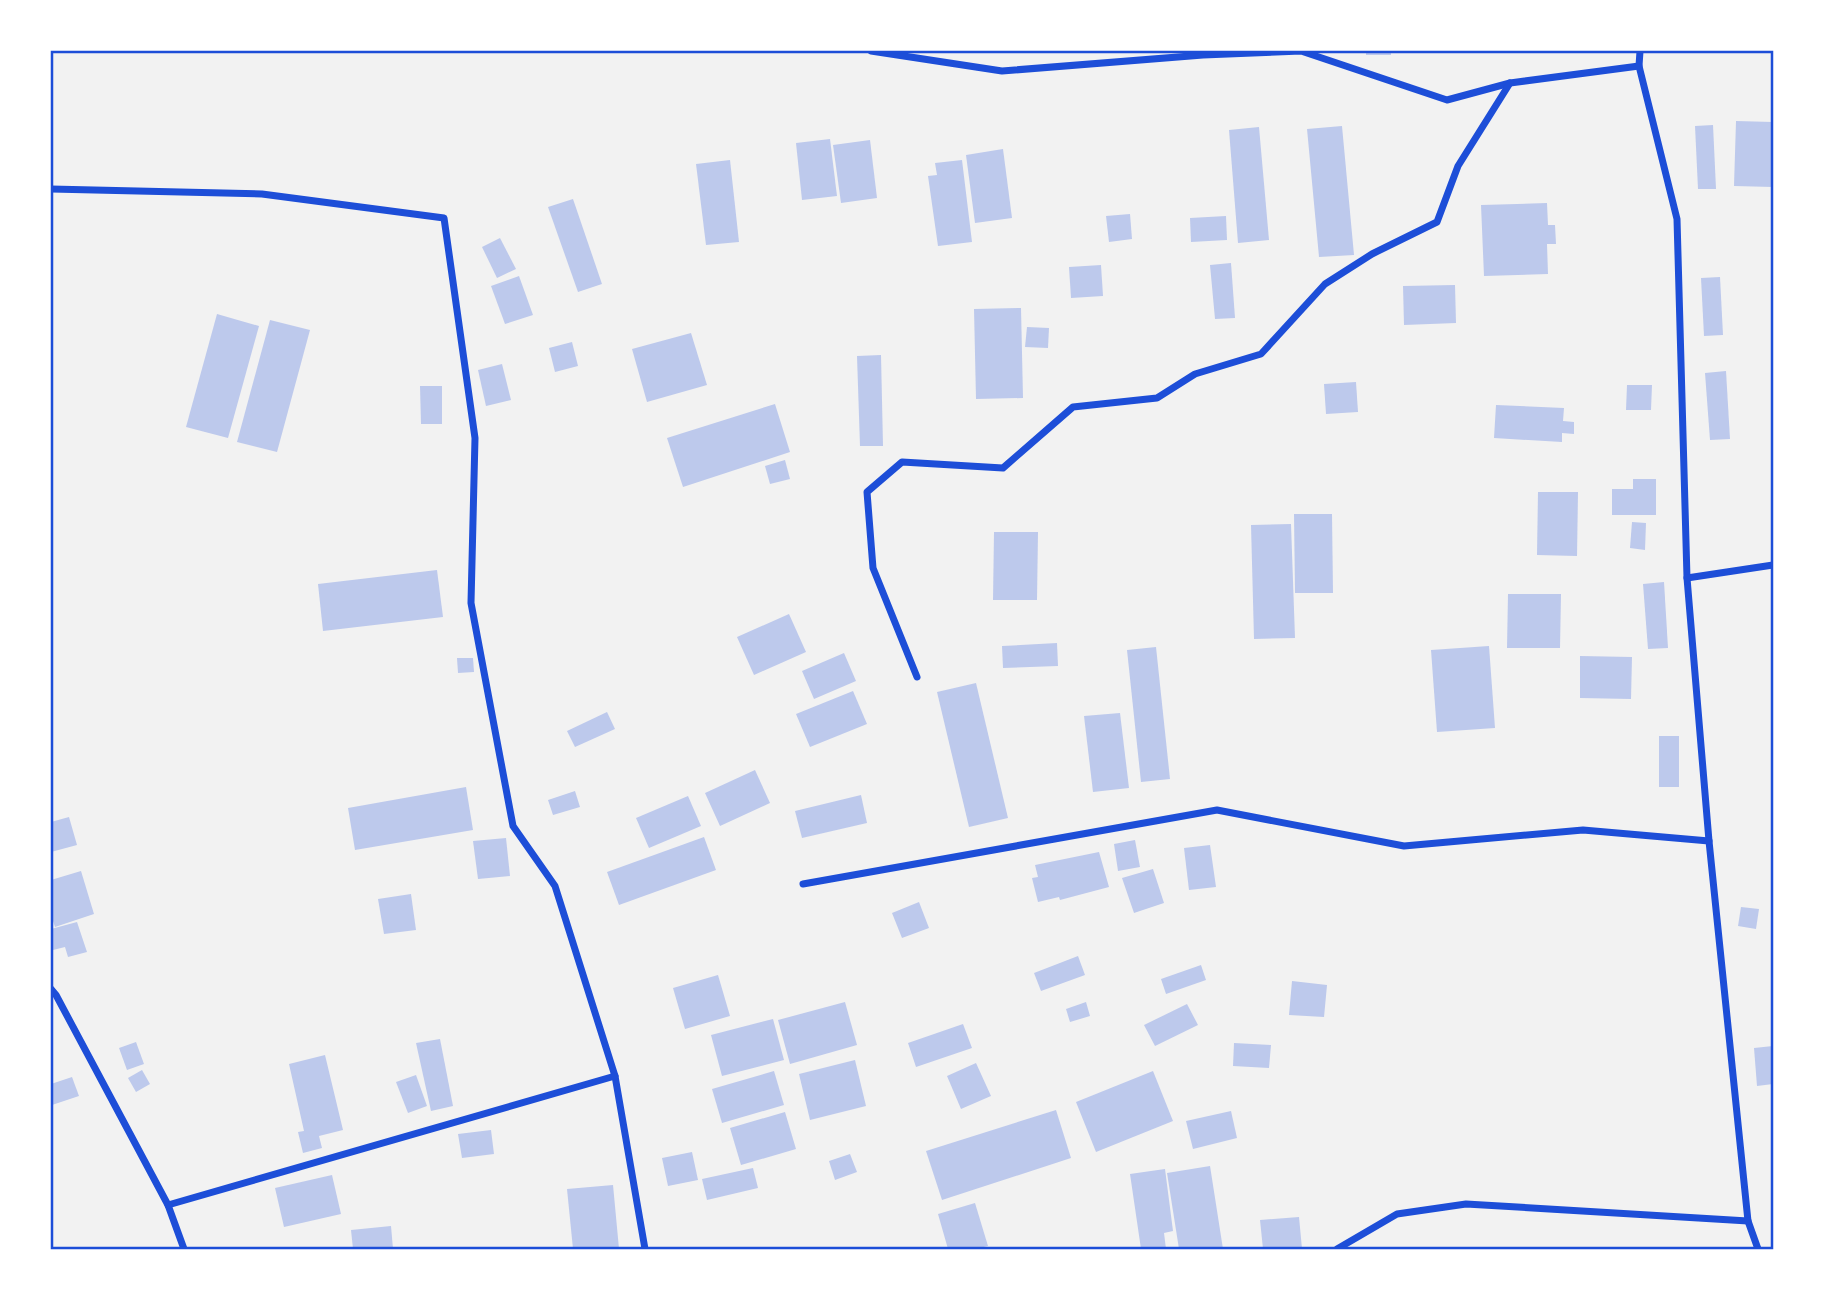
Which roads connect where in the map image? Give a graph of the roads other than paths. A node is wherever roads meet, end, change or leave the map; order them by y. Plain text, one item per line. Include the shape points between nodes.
1 (871, 51) edge
2 (1640, 51) edge
3 (1639, 66) junction
4 (1510, 83) junction
5 (51, 189) edge
6 (1773, 565) edge
7 (1687, 578) junction
8 (917, 677) dead end
9 (1709, 841) junction
10 (803, 884) dead end
11 (51, 989) edge
12 (615, 1076) junction
13 (168, 1205) junction
14 (1748, 1221) junction
15 (184, 1249) edge
16 (645, 1249) edge
17 (1338, 1249) edge
18 (1758, 1249) edge

1 - 4 street via 1002,71 1301,51 1447,100
2 - 3 street
3 - 4 street
3 - 7 street via 1677,219
4 - 8 street via 1458,166 1437,222 1325,284 1261,354 1195,374 1157,398 1073,407 1003,468 902,463 867,492 873,568
5 - 12 street via 262,194 444,218 475,438 471,603 513,826 555,886
6 - 7 street
7 - 9 street
9 - 10 street via 1583,830 1404,846 1217,810
9 - 14 street
11 - 13 street
12 - 13 street
12 - 16 street
13 - 15 street
14 - 17 street via 1466,1204 1397,1214
14 - 18 street

